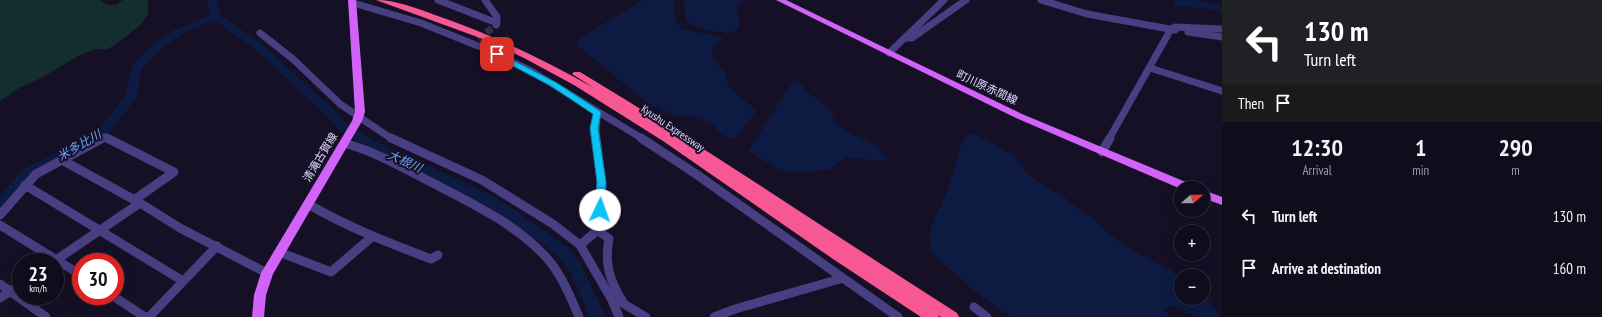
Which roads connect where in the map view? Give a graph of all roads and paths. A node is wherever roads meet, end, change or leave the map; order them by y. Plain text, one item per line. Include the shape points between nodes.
1 (380, 0) edge
2 (400, 0) edge
3 (438, 0) edge
4 (485, 0) edge
5 (780, 0) edge
6 (933, 0) edge
7 (966, 0) edge
8 (1041, 0) edge
9 (353, 2) edge
10 (942, 2) edge
11 (1171, 29) junction
12 (1222, 29) edge
13 (260, 33) dead end
14 (1222, 37) edge
15 (905, 38) junction
16 (889, 53) junction
17 (1150, 68) junction
18 (1222, 91) edge
19 (597, 113) junction
20 (358, 119) junction
21 (344, 143) junction
22 (1102, 152) junction
23 (62, 160) junction
24 (1174, 182) edge
25 (25, 185) junction
26 (1210, 197) edge
27 (1222, 201) edge
28 (137, 202) junction
29 (308, 204) junction
30 (0, 215) edge
31 (0, 225) edge
32 (100, 230) junction
33 (598, 230) junction
34 (373, 236) junction
35 (580, 245) junction
36 (217, 246) junction
37 (279, 252) junction
38 (43, 253) edge
39 (438, 254) dead end
40 (64, 255) edge
41 (267, 273) junction
42 (840, 279) junction
43 (183, 281) junction
44 (0, 284) edge
45 (11, 291) junction
46 (0, 298) edge
47 (612, 300) junction
48 (623, 302) junction
49 (124, 303) edge
50 (974, 307) dead end
51 (46, 317) edge
52 (145, 317) edge
53 (149, 317) edge
54 (258, 317) edge
55 (579, 317) edge
56 (619, 317) edge
57 (646, 317) edge
58 (714, 317) edge
59 (898, 317) edge
60 (932, 317) edge
61 (952, 317) edge
62 (987, 317) edge

1 - 60 highway, Kyushu Expressway via 470,31 547,66 584,87 656,132
2 - 61 highway, Kyushu Expressway via 450,16 499,36 551,60 590,82 665,128
3 - 4 street via 496,24 495,13
5 - 16 main road, 町川原赤間線
6 - 10 street
7 - 15 street via 912,38
8 - 11 street via 1087,14
9 - 19 street via 475,41 530,71
9 - 20 main road, 清滝古賀線 via 361,106
10 - 15 street
11 - 12 street
11 - 14 street
11 - 17 street
13 - 20 street via 293,59
15 - 16 street
16 - 22 main road, 町川原赤間線 via 970,93
17 - 18 street
17 - 22 street
19 - 33 street via 594,128 602,182
19 - 42 street via 666,153
20 - 21 main road, 清滝古賀線
20 - 35 street via 396,141 482,180 554,224
21 - 29 main road, 清滝古賀線
21 - 55 street via 364,147 473,204 513,229 545,256 565,283
22 - 24 main road, 町川原赤間線
23 - 25 street via 36,174
23 - 28 street
23 - 28 street via 105,137 174,172
25 - 30 street
25 - 32 street
26 - 27 main road
28 - 32 street
28 - 36 street via 180,228
29 - 34 street
29 - 37 main road, 清滝古賀線
31 - 38 street
32 - 40 street
32 - 43 street
33 - 35 street
33 - 48 street via 609,239 606,250 608,272
34 - 37 street via 330,272
34 - 39 street via 431,258
35 - 47 street
36 - 41 street
36 - 43 street
37 - 41 main road, 清滝古賀線
41 - 54 main road, 清滝古賀線 via 260,295
42 - 58 street
42 - 59 street
43 - 53 street
44 - 45 street
45 - 46 street
45 - 51 street
47 - 48 street
47 - 56 street
48 - 57 street
49 - 52 street
50 - 62 street

